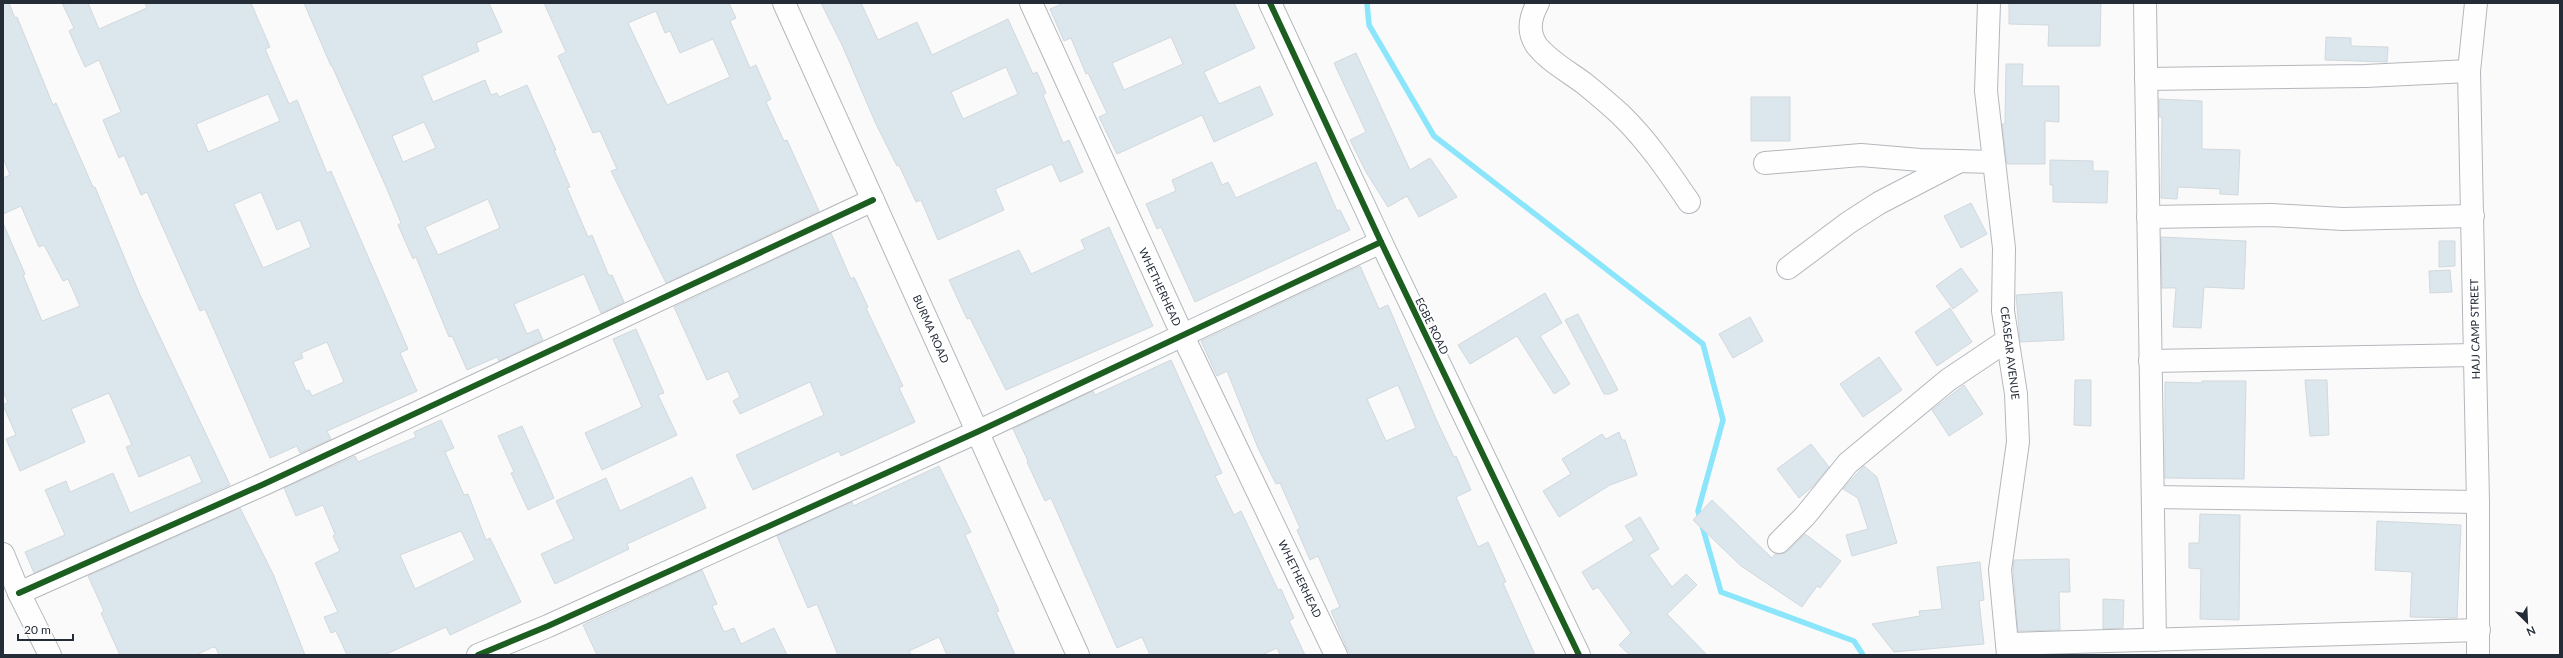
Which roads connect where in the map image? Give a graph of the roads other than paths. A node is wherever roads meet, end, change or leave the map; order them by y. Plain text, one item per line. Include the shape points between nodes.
1 (784, 3) edge
2 (1031, 3) edge
3 (1270, 3) edge
4 (1538, 3) edge
5 (1989, 3) edge
6 (2145, 3) edge
7 (2476, 3) edge
8 (2469, 71) junction
9 (2146, 79) junction
10 (1960, 160) junction
11 (1993, 162) junction
12 (1765, 163) dead end
13 (873, 200) junction
14 (1689, 202) dead end
15 (2473, 216) junction
16 (2148, 218) junction
17 (1380, 242) junction
18 (1788, 268) dead end
19 (1182, 334) junction
20 (2006, 341) junction
21 (2475, 355) junction
22 (2150, 361) junction
23 (977, 432) junction
24 (2153, 497) junction
25 (2478, 502) junction
26 (1779, 542) dead end
27 (3, 554) edge
28 (19, 593) junction
29 (2479, 630) junction
30 (2155, 640) junction
31 (2321, 646) edge
32 (2008, 650) edge
33 (50, 655) edge
34 (478, 655) edge
35 (1078, 655) edge
36 (1336, 655) edge
37 (1580, 655) edge
38 (2478, 655) edge

1 - 13 street, BURMA ROAD
2 - 19 street, WHETHERHEAD
3 - 17 street, EGBE ROAD
4 - 14 street via 1532,13 1530,24 1537,45 1555,64 1585,84 1620,114 1656,153
5 - 11 street, CEASEAR AVENUE via 1986,91
6 - 9 street
7 - 8 street, HAJJ CAMP STREET
8 - 9 street via 2365,76
8 - 15 street, HAJJ CAMP STREET
9 - 16 street
10 - 11 street
10 - 12 street via 1920,160 1861,155
10 - 18 street via 1879,203
11 - 20 street, CEASEAR AVENUE via 2004,248 2003,312
13 - 23 street, BURMA ROAD
13 - 28 street via 264,484
15 - 16 street via 2343,219 2272,215
15 - 21 street, HAJJ CAMP STREET
16 - 22 street
17 - 19 street
17 - 37 street, EGBE ROAD
19 - 23 street
19 - 36 street, WHETHERHEAD
20 - 26 street via 1948,380 1848,463 1805,516
20 - 32 street, CEASEAR AVENUE via 2016,394 2018,442 2000,570
21 - 22 street
21 - 25 street, HAJJ CAMP STREET
22 - 24 street
23 - 34 street via 548,626
23 - 35 street, BURMA ROAD
24 - 25 street
24 - 30 street
25 - 29 street, HAJJ CAMP STREET
27 - 28 street
28 - 33 street
29 - 31 street
29 - 38 street, HAJJ CAMP STREET
30 - 31 street
30 - 32 street

